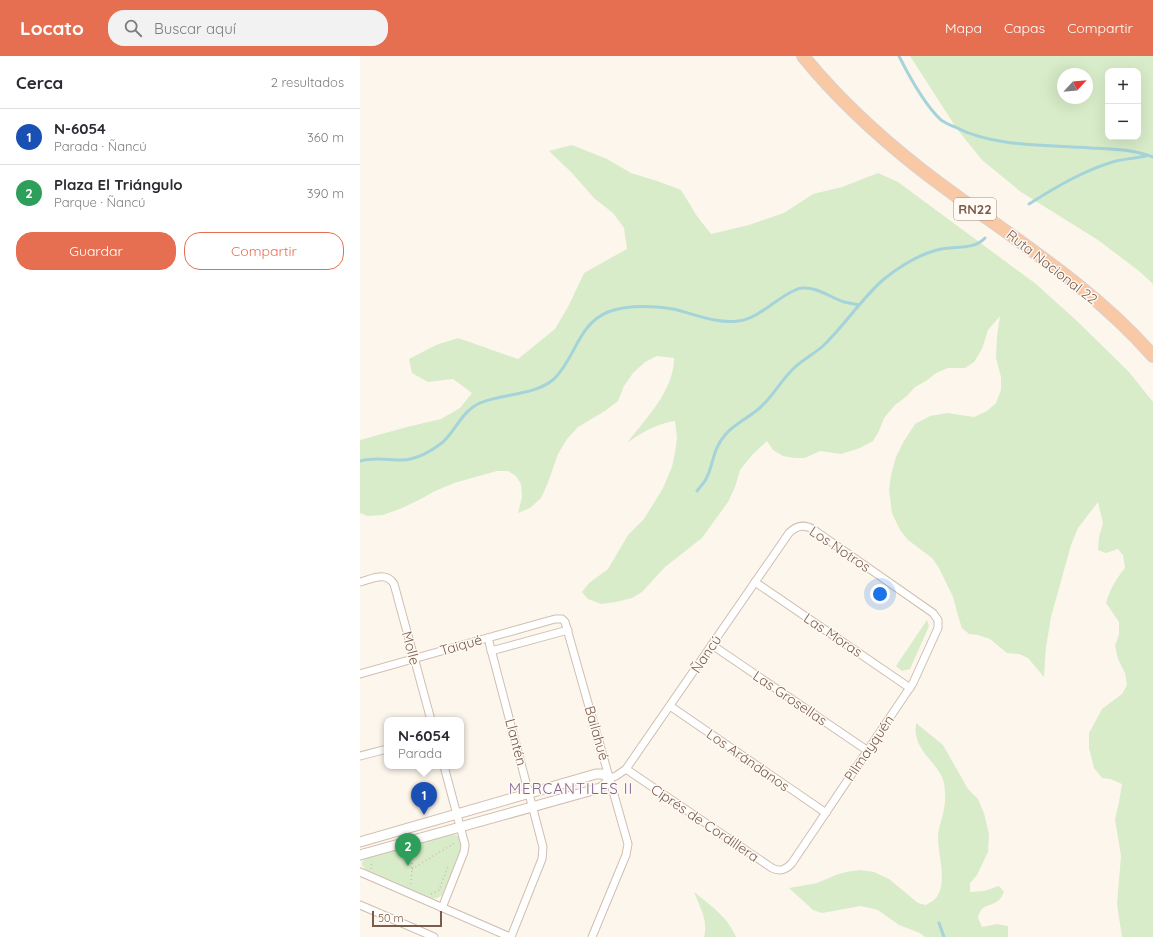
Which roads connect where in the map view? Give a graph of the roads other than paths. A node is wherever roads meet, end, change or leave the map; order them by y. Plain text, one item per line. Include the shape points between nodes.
1 (803, 56) edge
2 (1153, 356) edge
3 (799, 526) joint
4 (360, 582) edge
5 (755, 582) junction
6 (562, 619) joint
7 (938, 620) joint
8 (568, 630) junction
9 (488, 638) junction
10 (712, 645) junction
11 (491, 651) junction
12 (414, 658) junction
13 (360, 674) edge
14 (910, 688) junction
15 (670, 706) junction
16 (430, 717) edge
17 (384, 750) edge
18 (868, 750) junction
19 (360, 756) edge
20 (445, 769) edge
21 (626, 770) junction
22 (610, 778) junction
23 (530, 794) junction
24 (533, 806) junction
25 (826, 813) junction
26 (457, 814) junction
27 (461, 827) junction
28 (360, 842) edge
29 (360, 855) edge
30 (786, 869) joint
31 (360, 872) edge
32 (360, 905) edge
33 (442, 908) junction
34 (434, 937) edge
35 (510, 937) edge
36 (592, 937) edge

1 - 2 highway, Ruta Nacional 22 / RN22 via 830,88 886,141 931,177 1046,260 1112,315
3 - 5 street, Ñancú via 789,533
3 - 7 street, Los Notros via 807,526 814,530 933,613
4 - 12 street, Molle via 382,576 388,577 394,584
5 - 10 street, Ñancú
5 - 14 street, Las Moras
6 - 8 street, Bailahué
6 - 9 street, Taiqué
7 - 14 street, Pilmayquén via 938,628
8 - 11 street, Taiqué
8 - 22 street, Bailahué
9 - 11 street, Llantén
9 - 12 street, Taiqué
10 - 15 street, Ñancú
10 - 18 street, Las Grosellas
11 - 23 street, Llantén
12 - 13 street, Taiqué
12 - 16 street, Molle
14 - 18 street, Pilmayquén
15 - 21 street, Ñancú
15 - 25 street, Los Arándanos
17 - 19 street
18 - 25 street, Pilmayquén
20 - 26 street
21 - 22 street, Ñancú
21 - 30 street, Ciprés de Cordillera via 772,868
22 - 23 street via 599,774
22 - 24 street, Ñancú via 602,787
22 - 36 street, Bailahué via 628,848
23 - 24 street, Llantén
23 - 26 street
24 - 27 street, Ñancú
24 - 35 street, Llantén via 544,851
25 - 30 street, Pilmayquén
26 - 27 street
26 - 28 street
27 - 29 street, Ñancú
27 - 33 street via 464,850
31 - 33 street
32 - 34 street
33 - 35 street

